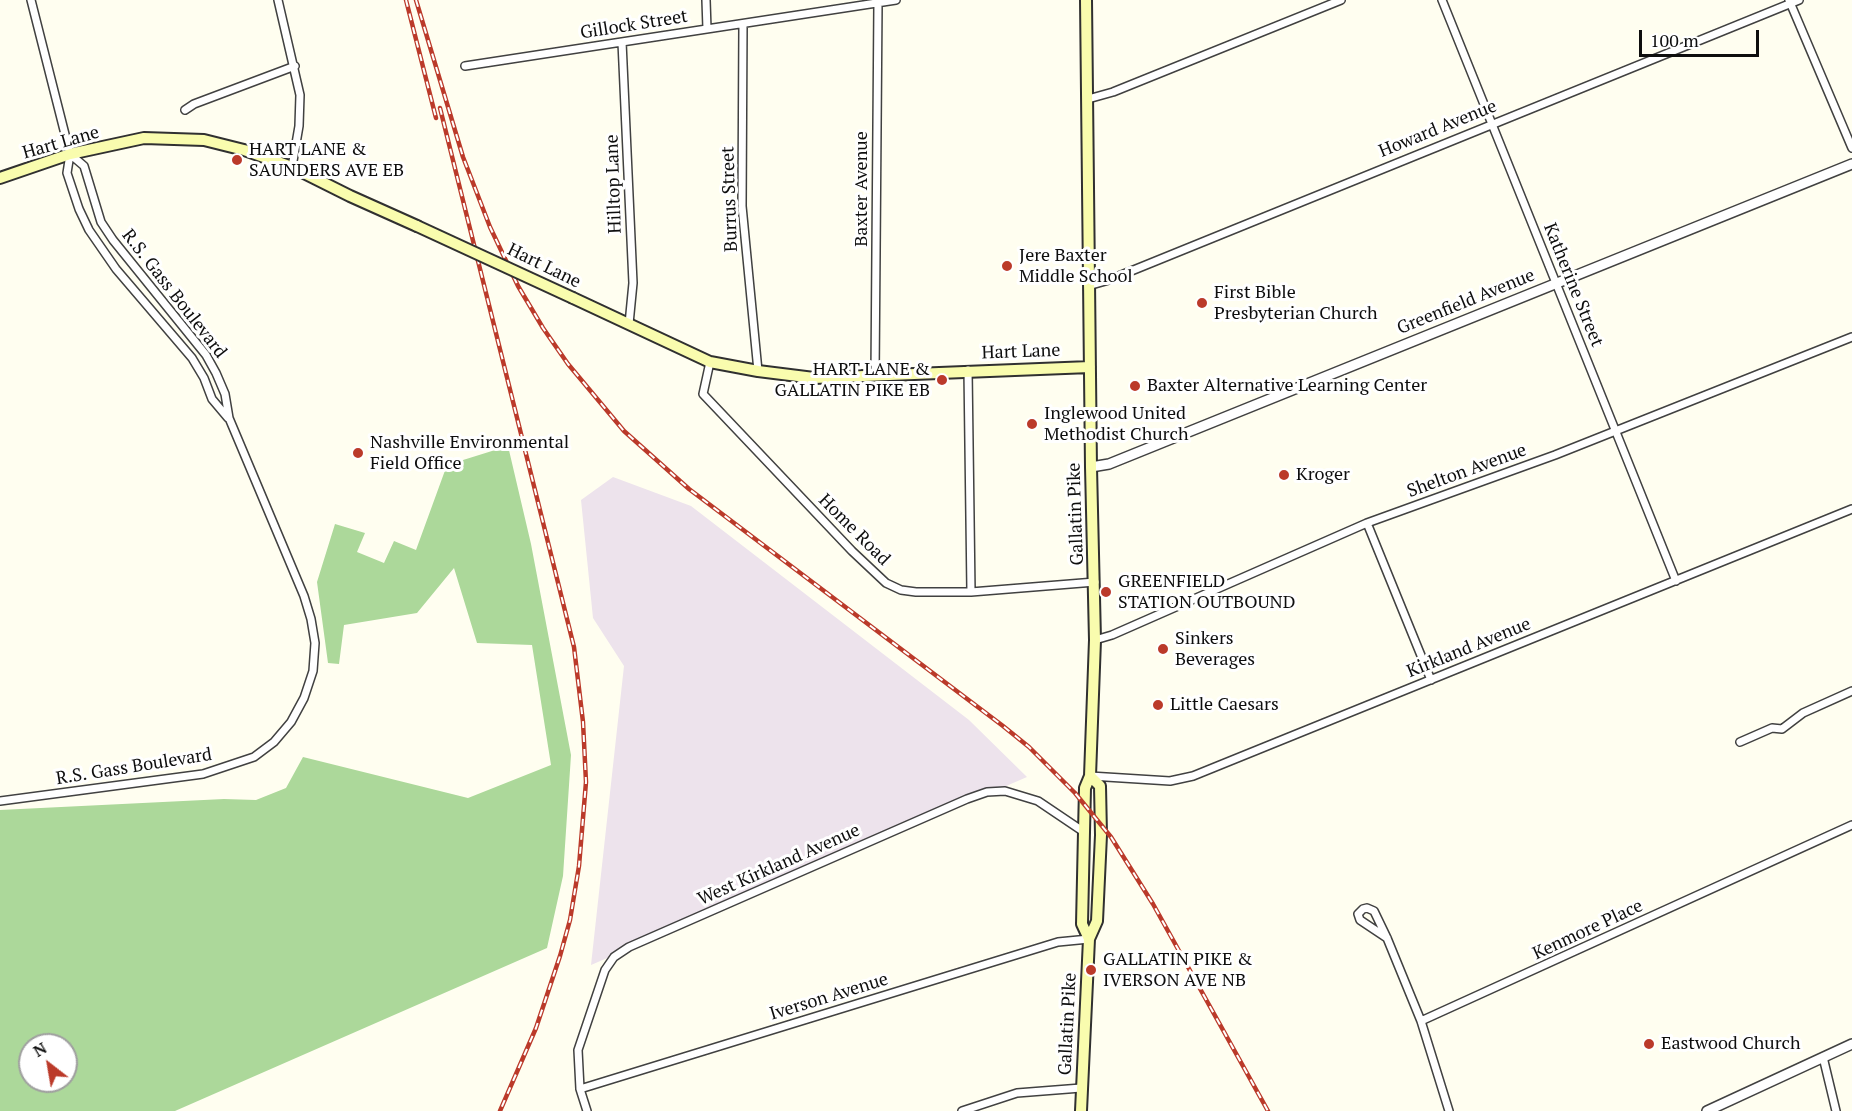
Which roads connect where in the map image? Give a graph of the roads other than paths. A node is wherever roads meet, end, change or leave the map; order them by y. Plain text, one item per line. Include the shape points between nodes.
1 (31, 0) edge
2 (278, 0) edge
3 (706, 0) edge
4 (891, 0) edge
5 (1086, 0) edge
6 (1341, 0) edge
7 (1442, 0) edge
8 (1799, 0) edge
9 (1789, 2) edge
10 (878, 3) junction
11 (743, 24) junction
12 (707, 29) junction
13 (622, 42) junction
14 (295, 66) junction
15 (465, 66) dead end
16 (1088, 99) junction
17 (186, 110) dead end
18 (1492, 123) junction
19 (1852, 148) edge
20 (70, 154) junction
21 (1852, 164) edge
22 (292, 167) junction
23 (0, 178) edge
24 (1556, 283) junction
25 (1088, 286) junction
26 (629, 324) junction
27 (1852, 338) edge
28 (710, 362) junction
29 (1090, 367) junction
30 (968, 370) junction
31 (759, 371) junction
32 (875, 375) junction
33 (229, 418) junction
34 (1615, 432) junction
35 (1091, 467) junction
36 (1852, 509) edge
37 (1367, 523) junction
38 (1676, 581) junction
39 (1095, 582) junction
40 (971, 592) junction
41 (1095, 640) junction
42 (1431, 680) junction
43 (1852, 691) edge
44 (1740, 742) dead end
45 (1090, 776) junction
46 (0, 801) edge
47 (1852, 825) edge
48 (1084, 832) junction
49 (1387, 938) junction
50 (1089, 939) junction
51 (1421, 1021) junction
52 (1852, 1044) edge
53 (1823, 1057) junction
54 (1081, 1088) junction
55 (580, 1089) junction
56 (587, 1111) edge
57 (962, 1111) edge
58 (1081, 1111) edge
59 (1449, 1111) edge
60 (1707, 1111) edge
61 (1836, 1111) edge

1 - 20 street
2 - 14 street
3 - 12 street
4 - 10 street, Gillock Street
5 - 16 main road, Gallatin Pike
6 - 16 street
7 - 18 street, Katherine Street
8 - 9 street, Howard Avenue
9 - 18 street, Howard Avenue
9 - 19 street
10 - 11 street, Gillock Street
10 - 32 street, Baxter Avenue
11 - 12 street, Gillock Street
11 - 31 street, Burrus Street via 742,206
12 - 13 street, Gillock Street
13 - 15 street, Gillock Street
13 - 26 street, Hilltop Lane via 633,283
14 - 17 street
14 - 22 street via 300,95
16 - 25 main road, Gallatin Pike
18 - 24 street, Katherine Street
18 - 25 street, Howard Avenue
20 - 22 main road, Hart Lane via 144,138 204,140
20 - 23 main road, Hart Lane
20 - 33 street, R.S. Gass Boulevard via 84,166 101,222 112,240 206,355 225,394
20 - 33 street, R.S. Gass Boulevard via 68,172 89,230 116,269 192,358 212,399
21 - 24 street, Greenfield Avenue
22 - 26 main road, Hart Lane, bridge
24 - 34 street, Katherine Street
24 - 35 street, Greenfield Avenue via 1109,464
25 - 29 main road, Gallatin Pike
26 - 28 main road, Hart Lane
27 - 34 street, Shelton Avenue
28 - 31 main road, Hart Lane
28 - 40 street, Home Road via 704,394 867,567 901,590
29 - 30 main road, Hart Lane
29 - 35 main road, Gallatin Pike
30 - 32 main road, Hart Lane
30 - 40 street
31 - 32 main road, Hart Lane via 814,378
33 - 46 street, R.S. Gass Boulevard via 311,619 315,644 313,671 291,722 254,757 203,774
34 - 37 street, Shelton Avenue
34 - 38 street, Katherine Street
35 - 39 main road, Gallatin Pike
36 - 38 street, Kirkland Avenue
37 - 41 street, Shelton Avenue
37 - 42 street
38 - 42 street, Kirkland Avenue
39 - 40 street, Home Road
39 - 41 main road, Gallatin Pike
41 - 45 main road, Gallatin Pike
42 - 45 street, Kirkland Avenue via 1193,776 1170,781
43 - 44 street via 1803,713 1782,729 1772,728
45 - 48 main road, Gallatin Pike via 1085,788
45 - 50 main road, Gallatin Pike via 1100,786 1101,835 1097,921
47 - 51 street, Kenmore Place
48 - 50 main road, Gallatin Pike via 1082,924
48 - 55 street, West Kirkland Avenue via 1038,801 1005,791 987,792 628,947 605,970 578,1050
49 - 49 street via 1374,911 1363,909 1358,914 1363,924
49 - 51 street
50 - 54 main road, Gallatin Pike
50 - 55 street, Iverson Avenue via 1058,942
51 - 59 street
52 - 53 street
53 - 60 street
53 - 61 street
54 - 57 street via 1017,1093
54 - 58 main road, Gallatin Pike
55 - 56 street, West Kirkland Avenue

